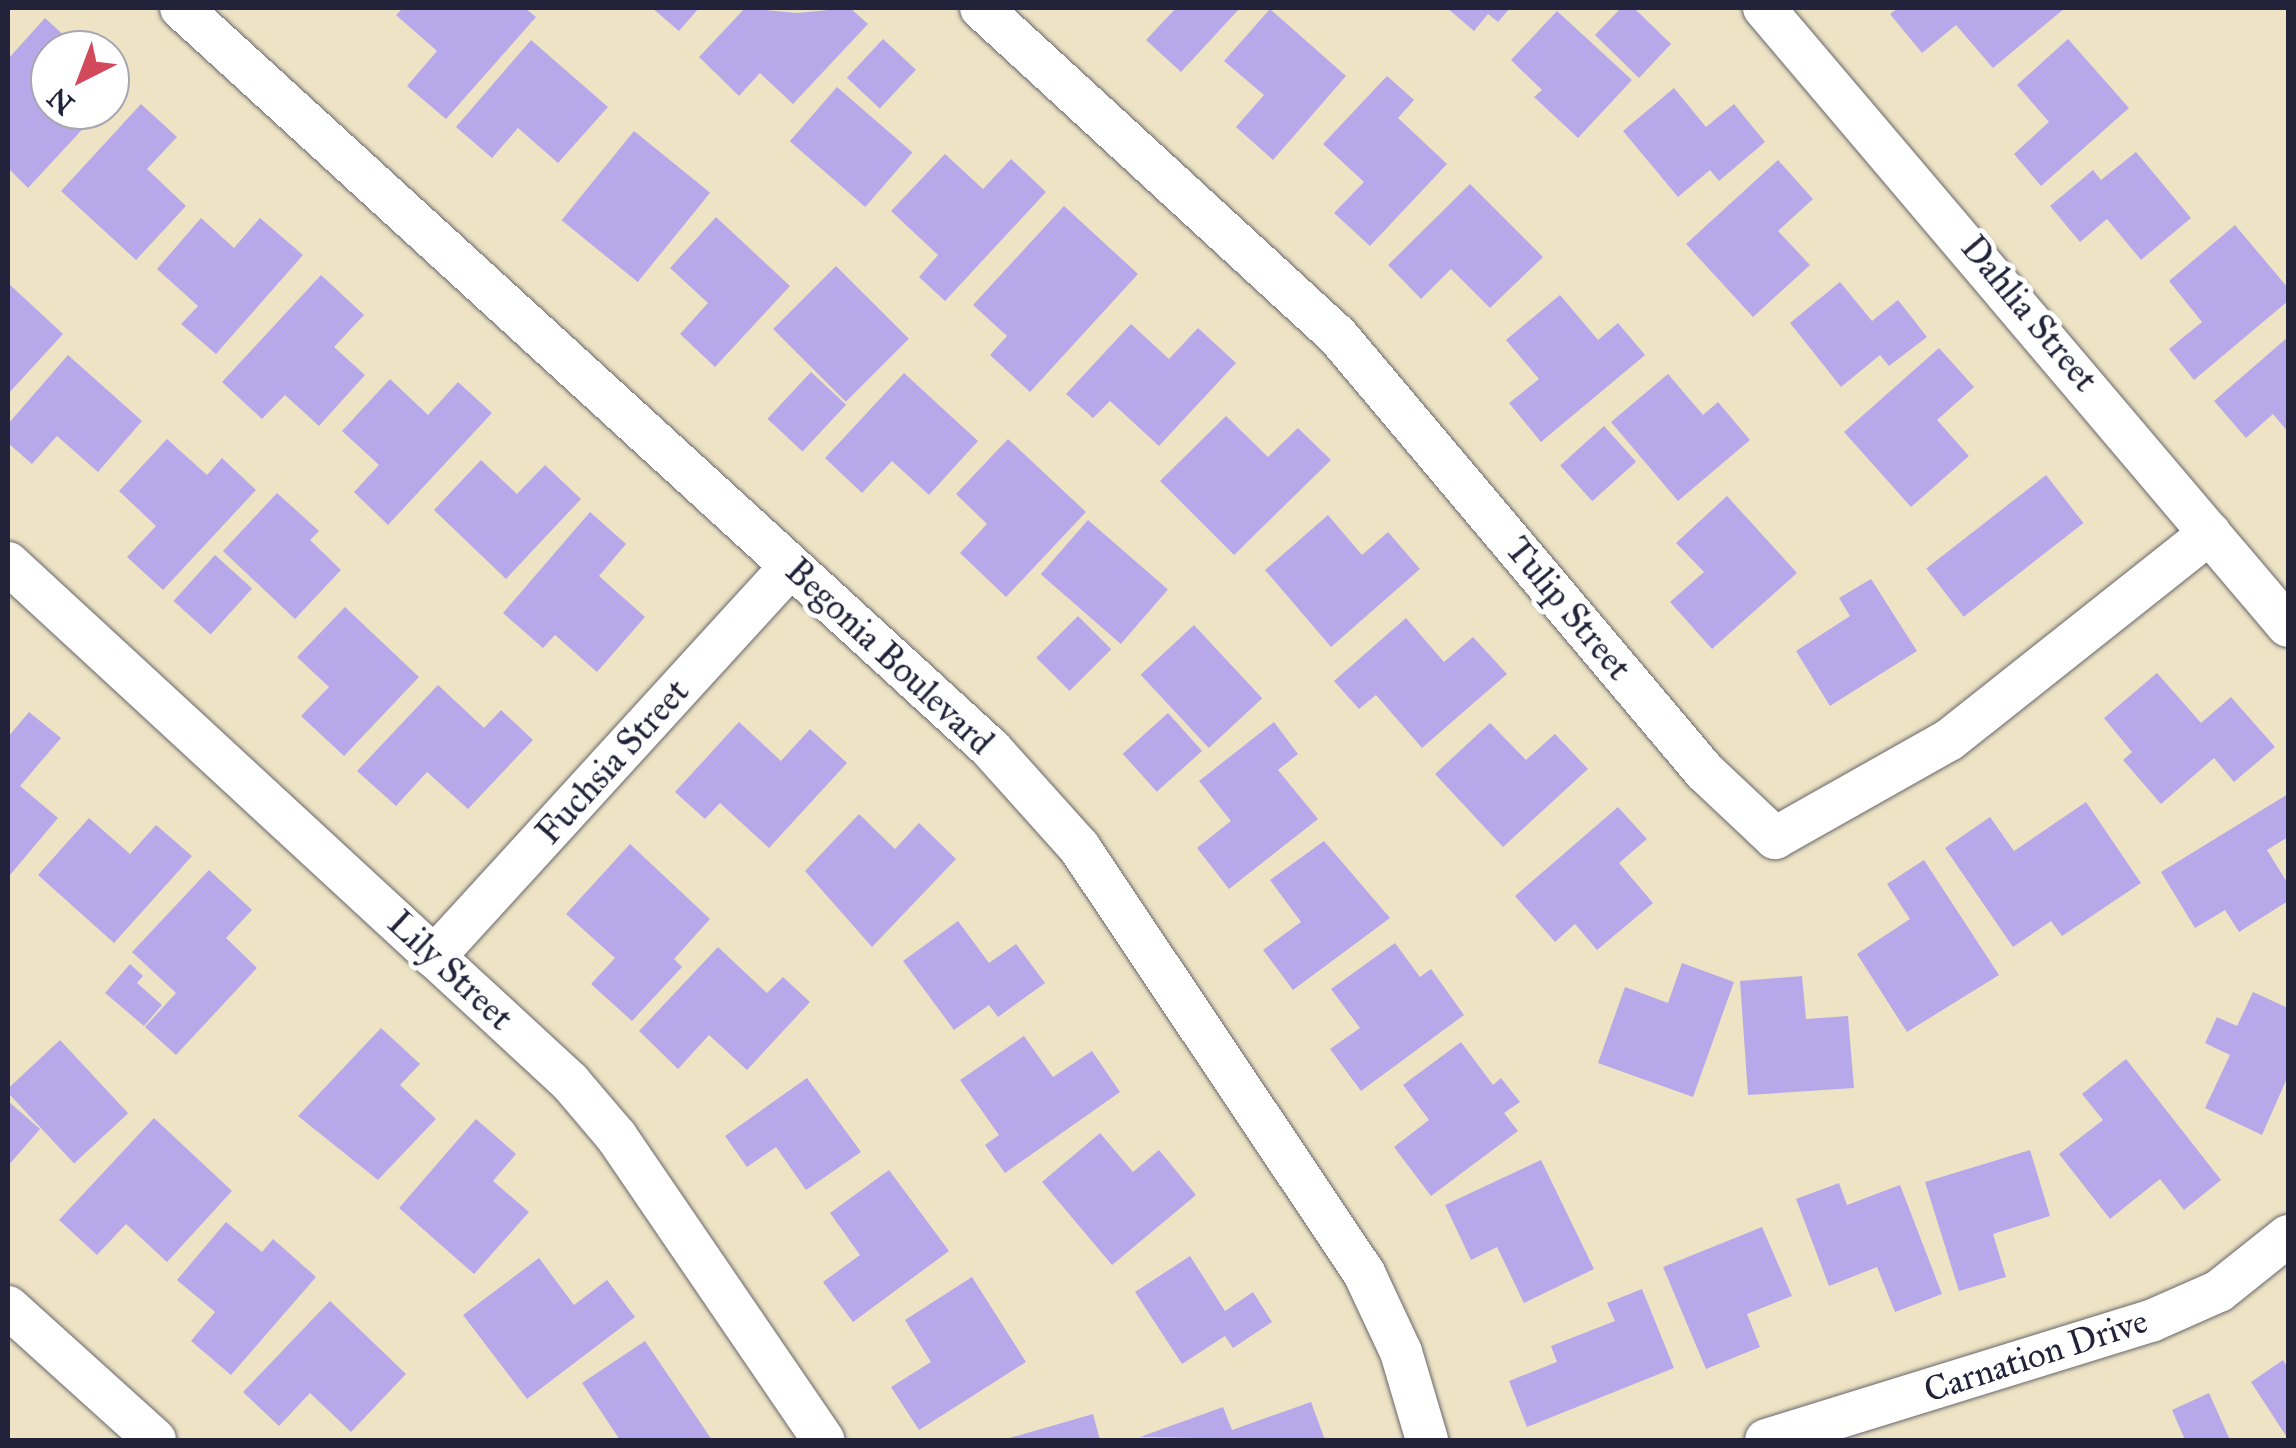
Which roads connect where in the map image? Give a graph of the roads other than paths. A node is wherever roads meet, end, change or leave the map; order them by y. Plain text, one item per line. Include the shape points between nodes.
1 (181, 8) edge
2 (981, 8) edge
3 (1764, 8) edge
4 (2210, 532) junction
5 (8, 563) edge
6 (791, 566) junction
7 (2288, 626) edge
8 (434, 957) junction
9 (2288, 1236) edge
10 (8, 1306) edge
11 (154, 1440) edge
12 (823, 1440) edge
13 (1427, 1440) edge
14 (1766, 1440) edge

1 - 6 street, Begonia Boulevard
2 - 4 street, Tulip Street via 1336,334 1704,771 1775,838 1949,740 2047,669
3 - 4 street, Dahlia Street
4 - 7 street, Dahlia Street
5 - 8 street, Lily Street
6 - 8 street, Fuchsia Street
6 - 13 street, Begonia Boulevard via 991,750 1078,847 1364,1274 1401,1352
8 - 12 street, Lily Street via 570,1082 616,1136
9 - 14 street, Carnation Drive via 2219,1290 2151,1321
10 - 11 street

